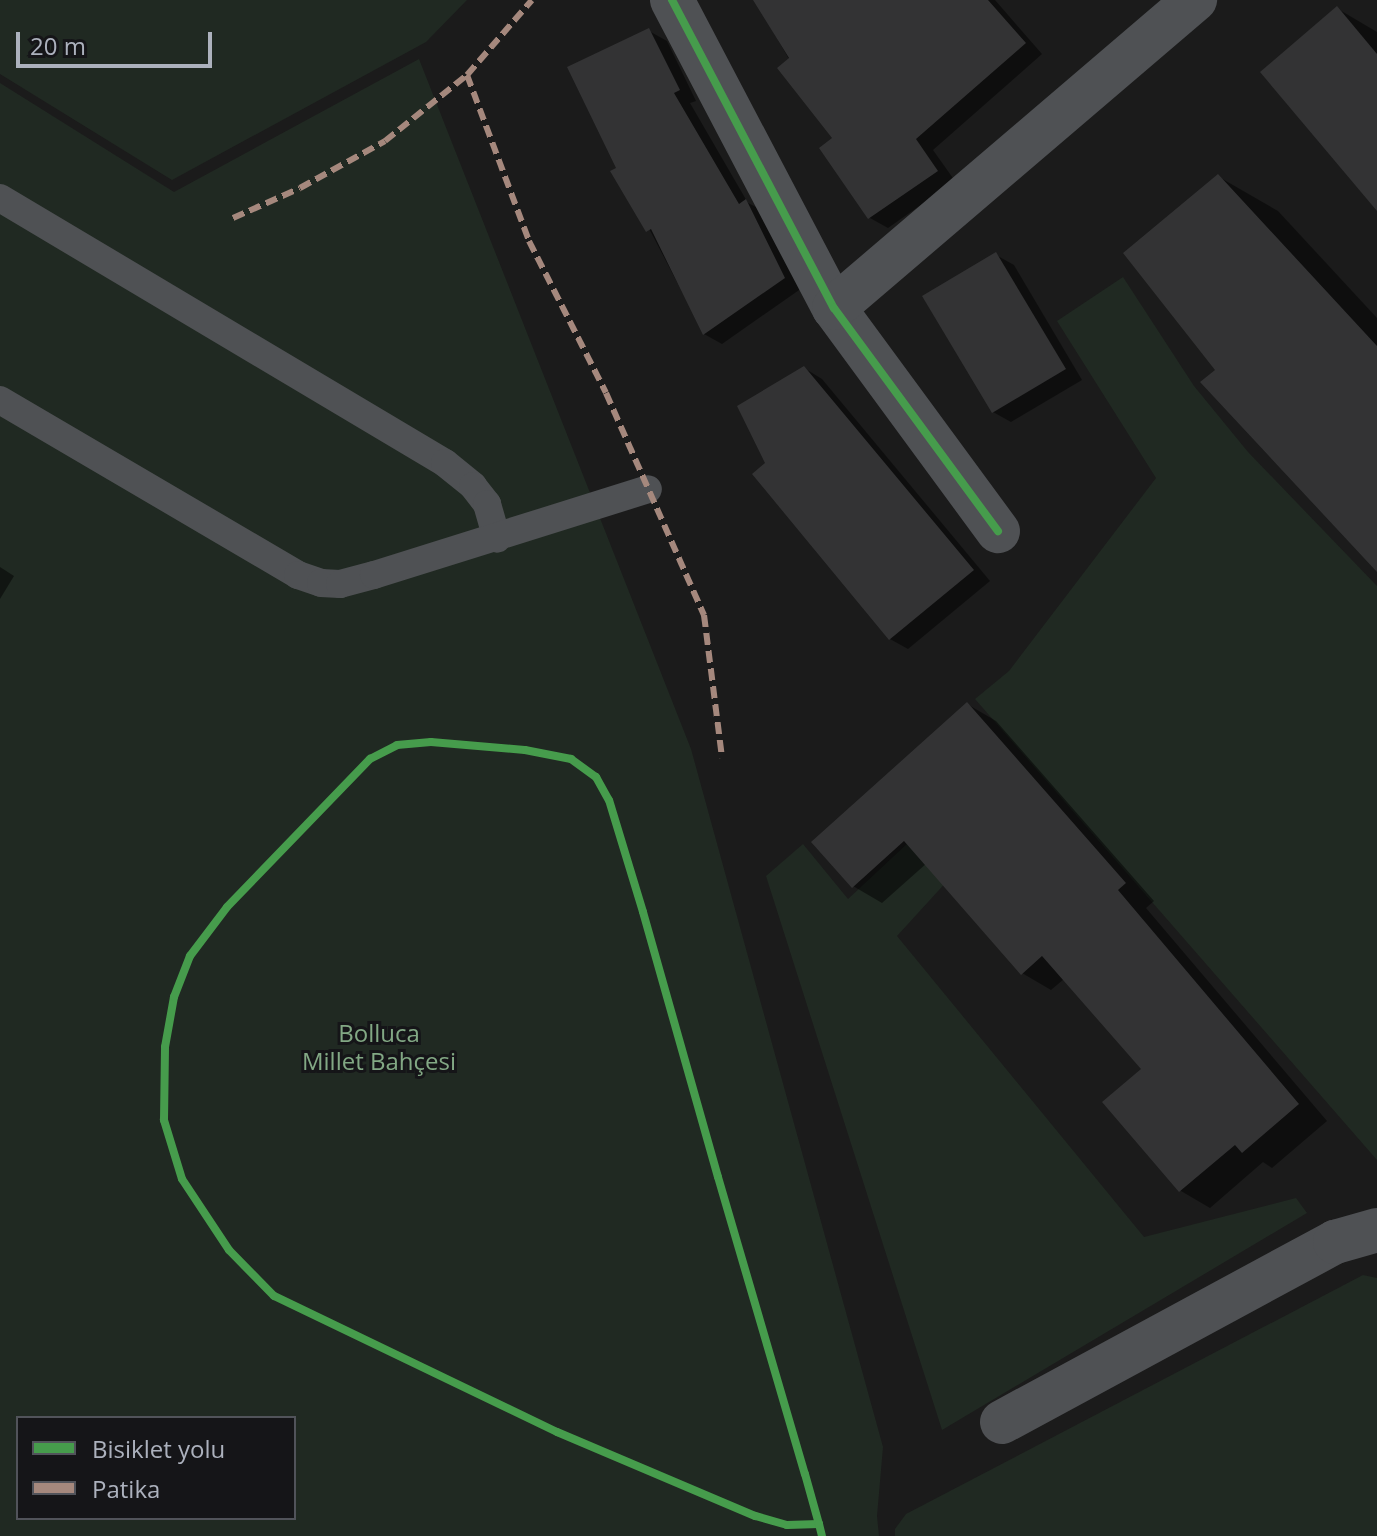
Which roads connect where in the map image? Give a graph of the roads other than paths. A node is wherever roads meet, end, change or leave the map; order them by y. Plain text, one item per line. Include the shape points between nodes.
1 (672, 0) edge
2 (1195, 0) edge
3 (0, 198) edge
4 (834, 308) junction
5 (0, 400) edge
6 (648, 489) dead end
7 (998, 531) dead end
8 (497, 539) junction
9 (1377, 1230) edge
10 (1002, 1422) dead end

1 - 4 street
2 - 4 street
3 - 8 lane via 445,463 487,504
4 - 7 street
5 - 8 lane via 298,575 321,583 340,584
6 - 8 lane
9 - 10 street via 1335,1242

